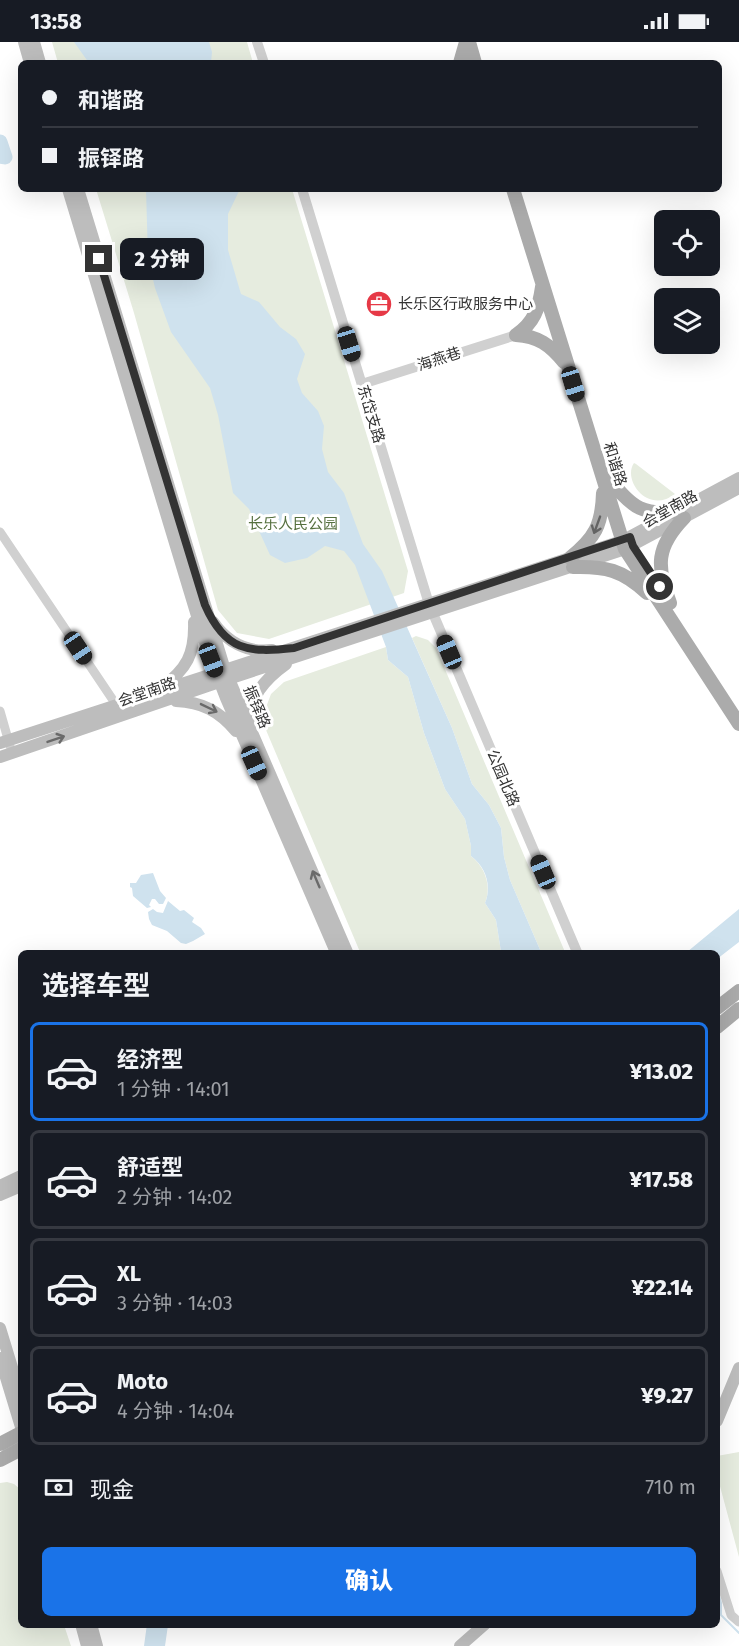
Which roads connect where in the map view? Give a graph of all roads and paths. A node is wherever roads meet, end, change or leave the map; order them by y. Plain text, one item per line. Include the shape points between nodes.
1 (24, 42) edge
2 (34, 42) edge
3 (257, 42) edge
4 (467, 42) edge
5 (478, 42) edge
6 (29, 60) edge
7 (39, 60) edge
8 (263, 60) edge
9 (461, 60) edge
10 (474, 60) edge
11 (483, 60) edge
12 (69, 192) edge
13 (79, 192) edge
14 (303, 192) edge
15 (514, 192) edge
16 (524, 192) edge
17 (543, 285) junction
18 (516, 335) junction
19 (567, 365) junction
20 (362, 384) junction
21 (739, 478) edge
22 (607, 481) junction
23 (739, 488) edge
24 (681, 515) junction
25 (0, 532) edge
26 (628, 544) junction
27 (572, 562) junction
28 (199, 604) junction
29 (667, 607) junction
30 (431, 608) junction
31 (296, 652) junction
32 (222, 676) junction
33 (157, 698) junction
34 (739, 707) edge
35 (0, 711) edge
36 (120, 711) junction
37 (739, 724) edge
38 (249, 741) junction
39 (4, 742) edge
40 (6, 755) edge
41 (335, 950) edge
42 (346, 950) edge
43 (576, 950) edge
44 (739, 991) edge
45 (720, 1006) edge
46 (739, 1009) edge
47 (720, 1025) edge
48 (18, 1177) edge
49 (0, 1186) edge
50 (18, 1187) edge
51 (0, 1195) edge
52 (0, 1328) edge
53 (3, 1353) edge
54 (739, 1368) edge
55 (18, 1401) edge
56 (720, 1413) edge
57 (18, 1435) edge
58 (0, 1444) edge
59 (18, 1451) edge
60 (0, 1460) edge
61 (720, 1580) edge
62 (739, 1622) edge
63 (82, 1628) edge
64 (92, 1628) edge
65 (480, 1628) edge
66 (87, 1646) edge
67 (97, 1646) edge
68 (460, 1646) edge

1 - 6 main road
2 - 7 main road
3 - 8 street
4 - 9 main road
4 - 10 main road
5 - 11 main road
12 - 28 main road, 振铎路
13 - 28 main road, 振铎路
14 - 20 street, 东岱支路
15 - 17 main road, 和谐路
16 - 22 main road, 和谐路
17 - 18 main road via 534,318
17 - 19 main road, 和谐路
18 - 19 main road via 545,342
18 - 20 street, 海燕巷
19 - 22 main road, 和谐路
20 - 30 street, 东岱支路
21 - 24 main road, 会堂南路
22 - 24 main road via 636,507
22 - 26 main road, 和谐路
22 -> 27 main road via 598,526
23 - 24 main road, 会堂南路
24 - 26 main road, 会堂南路
24 - 29 main road via 661,554
25 - 36 street
26 - 27 main road, 会堂南路
26 - 29 main road, 和谐路
27 - 29 main road via 626,575
27 - 30 main road, 会堂南路
28 - 31 main road via 236,644 259,651
28 - 32 main road, 振铎路
28 - 33 main road via 190,656
29 - 34 main road, 和谐路
29 - 37 main road, 和谐路
30 - 31 main road, 会堂南路
30 - 43 street, 公园北路
31 - 32 main road, 会堂南路
31 - 38 main road via 256,694
32 - 33 main road, 会堂南路
32 - 38 main road, 振铎路
33 - 36 main road, 会堂南路
33 -> 38 main road via 211,708
35 - 39 street
36 - 39 main road, 会堂南路
40 -> 36 main road, 会堂南路
38 - 41 main road, 振铎路
42 -> 38 main road, 振铎路
39 - 40 street
44 - 45 main road
46 - 47 main road
48 - 49 main road
50 - 51 main road
52 - 53 main road
53 - 55 main road
54 - 56 main road
57 - 58 main road
59 - 60 main road
61 - 62 street via 731,1615
63 - 66 main road
64 - 67 main road
65 - 68 main road

